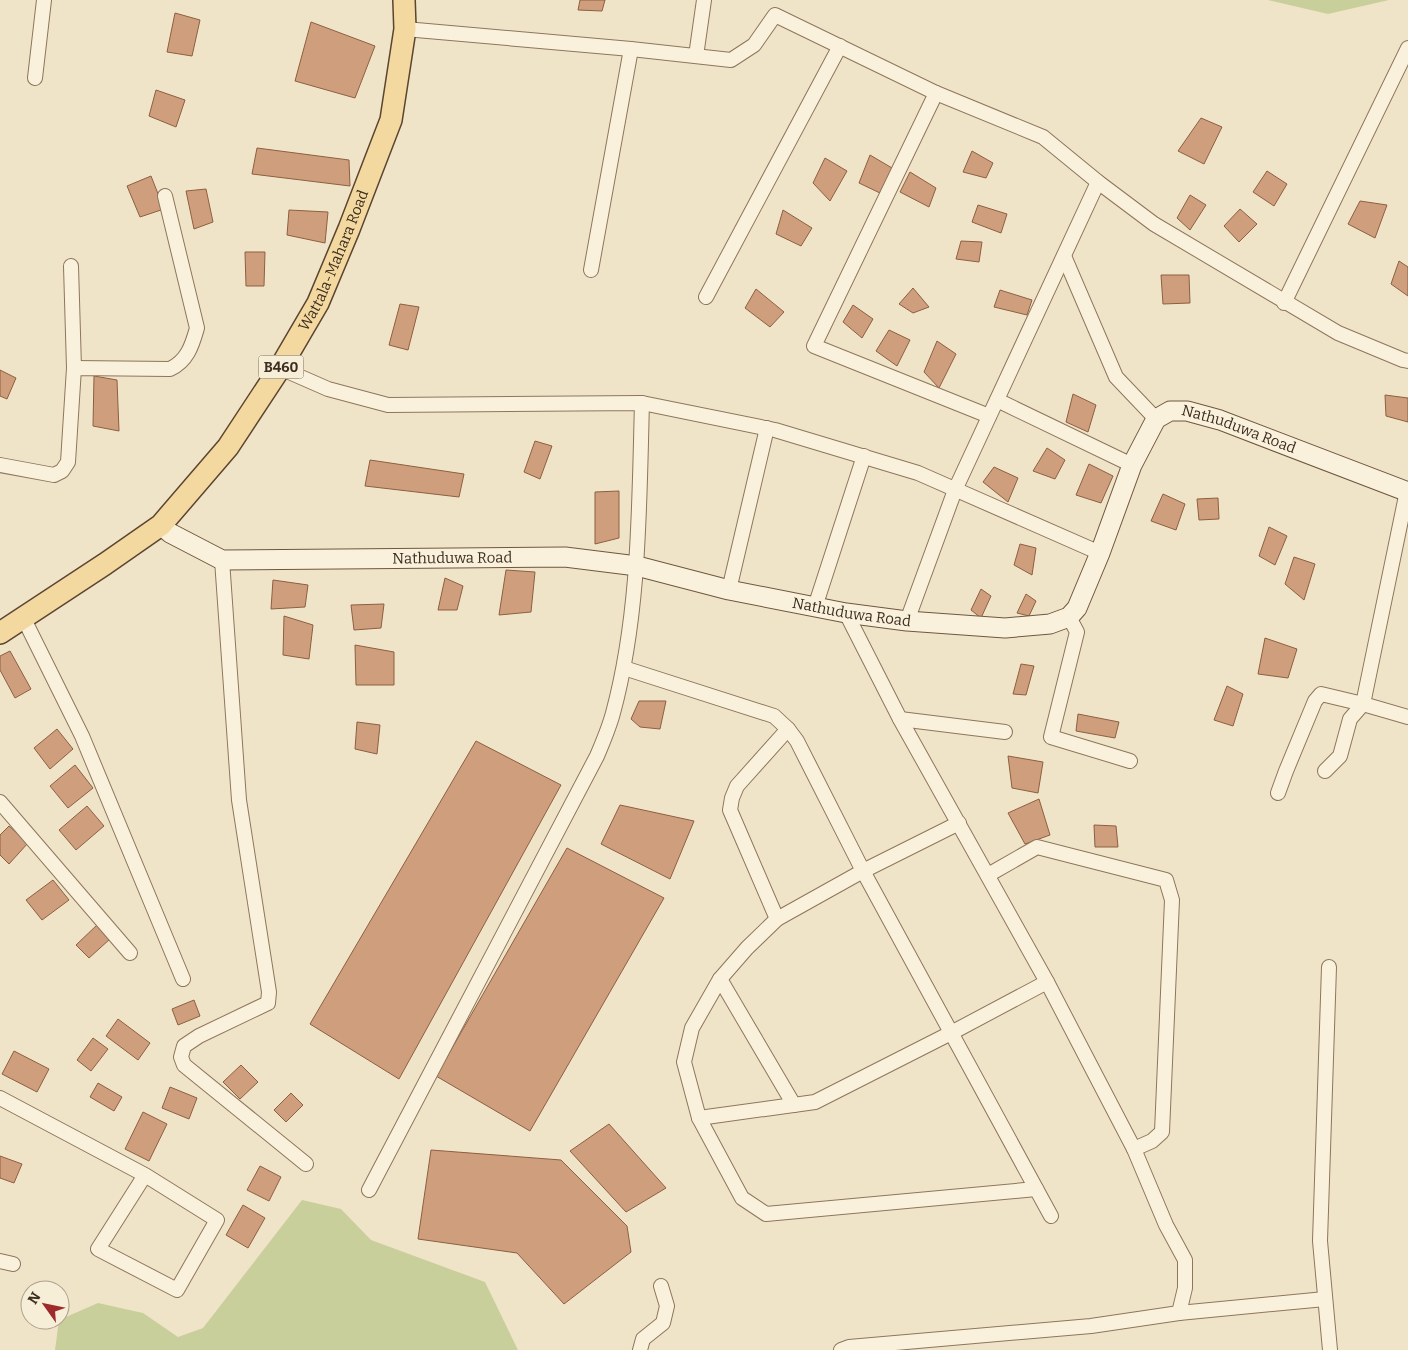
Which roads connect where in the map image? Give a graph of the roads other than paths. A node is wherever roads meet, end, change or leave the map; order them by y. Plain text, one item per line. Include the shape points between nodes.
1 (44, 0) edge
2 (404, 0) edge
3 (704, 0) edge
4 (405, 29) junction
5 (840, 46) junction
6 (1408, 48) edge
7 (631, 49) junction
8 (696, 56) junction
9 (35, 78) dead end
10 (936, 93) junction
11 (1098, 182) junction
12 (165, 196) dead end
13 (1064, 256) junction
14 (71, 266) dead end
15 (591, 270) dead end
16 (706, 297) dead end
17 (1284, 302) junction
18 (1406, 357) edge
19 (74, 368) junction
20 (280, 368) junction
21 (997, 400) junction
22 (642, 403) junction
23 (989, 416) junction
24 (1156, 419) junction
25 (767, 428) junction
26 (864, 456) junction
27 (0, 465) edge
28 (1132, 465) junction
29 (955, 490) junction
30 (1407, 492) edge
31 (161, 525) junction
32 (1100, 554) junction
33 (222, 560) junction
34 (637, 566) junction
35 (730, 590) junction
36 (815, 606) junction
37 (846, 613) junction
38 (23, 617) junction
39 (1069, 617) junction
40 (907, 621) junction
41 (0, 633) edge
42 (624, 668) junction
43 (1363, 704) junction
44 (1408, 717) edge
45 (900, 719) junction
46 (788, 729) junction
47 (1005, 732) dead end
48 (1130, 761) dead end
49 (1325, 771) dead end
50 (1278, 793) dead end
51 (0, 802) edge
52 (959, 823) junction
53 (863, 871) junction
54 (988, 875) junction
55 (777, 919) junction
56 (130, 953) dead end
57 (1329, 967) dead end
58 (183, 978) dead end
59 (720, 979) junction
60 (1047, 982) junction
61 (951, 1033) junction
62 (0, 1098) edge
63 (794, 1105) junction
64 (700, 1118) junction
65 (1134, 1149) junction
66 (306, 1164) dead end
67 (145, 1175) junction
68 (1036, 1189) junction
69 (369, 1190) dead end
70 (1050, 1216) dead end
71 (661, 1286) dead end
72 (1326, 1298) junction
73 (1179, 1312) junction
74 (640, 1350) edge
75 (841, 1350) edge
76 (1330, 1350) edge

1 - 9 street
2 - 4 main road, Wattala-Mahara Road / B460
3 - 8 street
4 - 7 street
4 - 20 main road, Wattala-Mahara Road / B460 via 391,120 318,303
5 - 8 street via 775,15 754,45 731,60
5 - 10 street
5 - 16 street
6 - 17 street
7 - 8 street
7 - 15 street
10 - 11 street via 1043,137
10 - 23 street via 814,346
11 - 13 street
11 - 17 street via 1154,224
12 - 19 street via 197,328 193,342 181,364 170,369
13 - 21 street
13 - 24 street via 1116,377
14 - 19 street
17 - 18 street via 1338,333
19 - 27 street via 68,462 65,467 54,476
20 - 22 street via 328,389 388,405
20 - 31 main road, Wattala-Mahara Road / B460 via 228,446
21 - 23 street
21 - 28 street
22 - 25 street
22 - 34 street
23 - 29 street
24 - 28 street
24 - 30 street, Nathuduwa Road via 1170,411 1187,411 1220,420
25 - 26 street
25 - 35 street
26 - 29 street via 918,473
26 - 36 street
28 - 32 street
29 - 32 street
29 - 40 street
30 - 43 street
31 - 33 street, Nathuduwa Road
31 - 38 main road, Wattala-Mahara Road / B460
32 - 39 street via 1077,608
33 - 34 street, Nathuduwa Road via 565,557
33 - 66 street via 239,800 269,992 268,1004 199,1036 184,1046 181,1057 184,1065
34 - 35 street, Nathuduwa Road
34 - 42 street
35 - 36 street, Nathuduwa Road
36 - 37 street, Nathuduwa Road
37 - 40 street, Nathuduwa Road
37 - 45 street
38 - 41 main road, Wattala-Mahara Road / B460
38 - 58 street via 82,736
39 - 40 street, Nathuduwa Road via 1050,624 1005,628
39 - 48 street via 1077,632 1050,737
42 - 46 street via 774,716
42 - 69 street via 613,715 597,756
43 - 44 street
43 - 49 street via 1350,719 1340,756
43 - 50 street via 1321,694 1315,701
45 - 47 street
45 - 52 street
46 - 53 street
46 - 55 street via 737,786 730,810
51 - 56 street
52 - 53 street
52 - 54 street
53 - 55 street
53 - 61 street
54 - 60 street
54 - 65 street via 1036,847 1166,880 1172,900 1162,1132 1152,1141
55 - 59 street
57 - 72 street via 1320,1241
59 - 63 street
59 - 64 street via 692,1028 684,1062
60 - 61 street
60 - 65 street
61 - 63 street via 815,1102
61 - 68 street
62 - 67 street
63 - 64 street
64 - 68 street via 742,1198 766,1214
65 - 73 street via 1166,1225 1185,1260 1185,1288
67 - 67 street via 98,1249 177,1290 217,1220
68 - 70 street
71 - 74 street via 667,1306 663,1323 643,1339
72 - 73 street
72 - 76 street
73 - 75 street via 1091,1326

